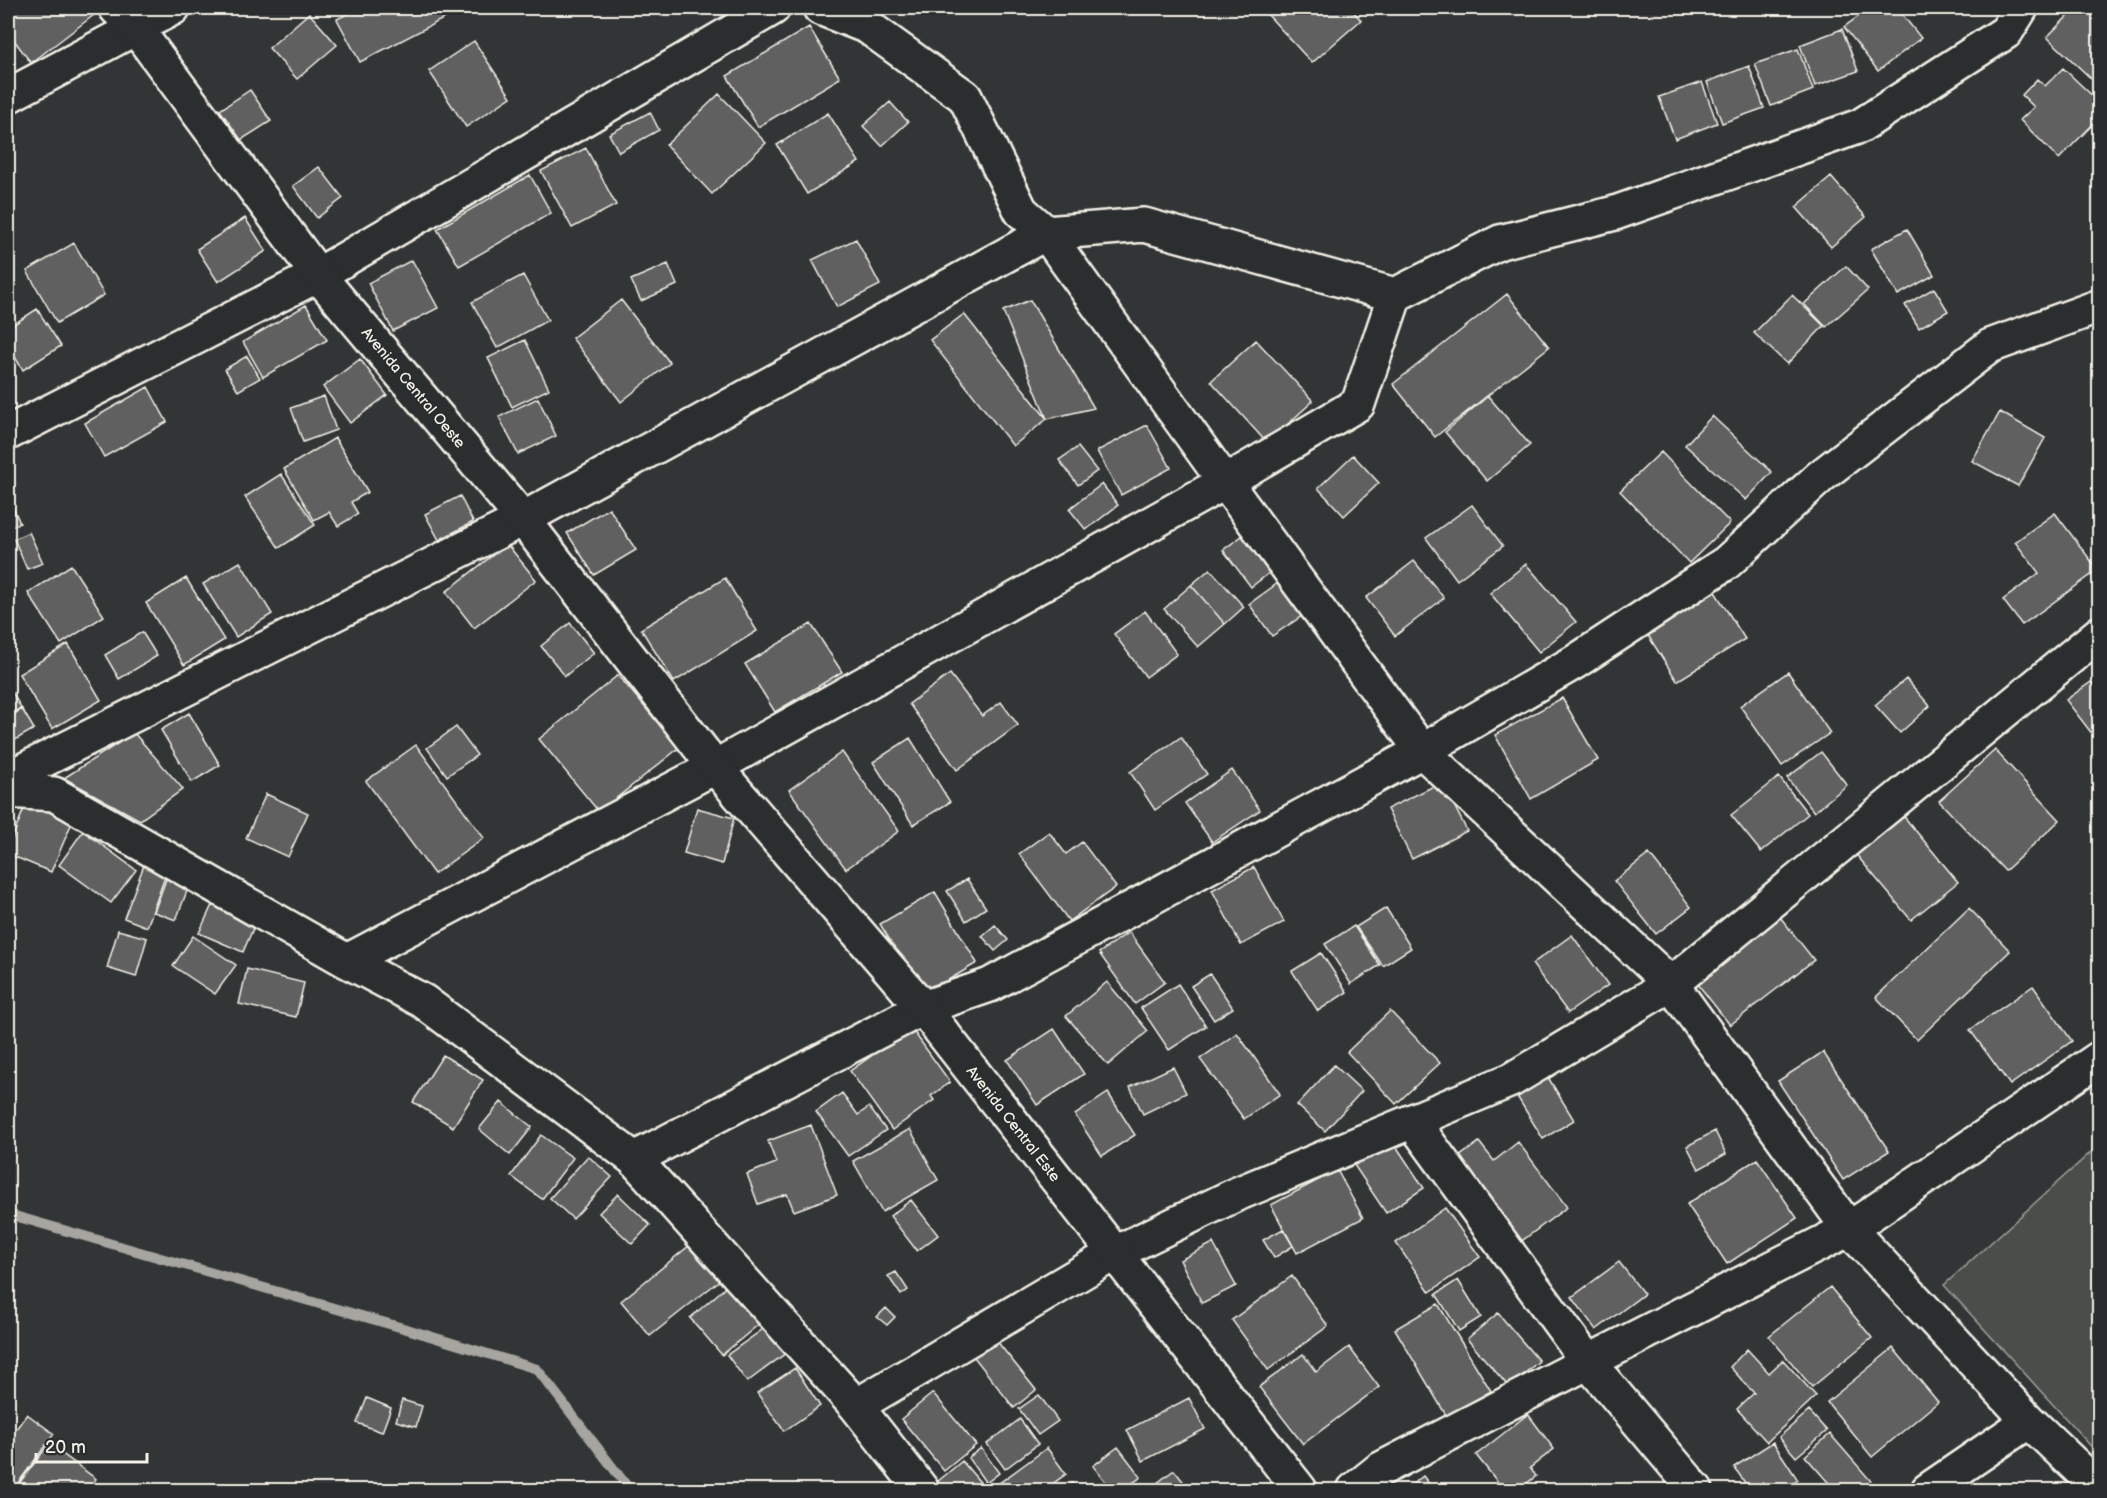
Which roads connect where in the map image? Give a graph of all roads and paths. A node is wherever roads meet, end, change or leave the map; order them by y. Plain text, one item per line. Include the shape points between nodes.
1 (173, 8) edge
2 (772, 8) edge
3 (820, 8) edge
4 (2021, 8) edge
5 (125, 17) edge
6 (8, 96) edge
7 (1046, 233) junction
8 (318, 275) junction
9 (1395, 295) junction
10 (2100, 306) edge
11 (8, 433) edge
12 (1224, 482) junction
13 (523, 519) junction
14 (2100, 633) edge
15 (1422, 751) junction
16 (715, 766) junction
17 (8, 778) edge
18 (8, 791) edge
19 (347, 961) junction
20 (1671, 984) junction
21 (923, 1008) junction
22 (2100, 1058) edge
23 (1413, 1122) junction
24 (634, 1159) junction
25 (1849, 1229) junction
26 (1113, 1254) junction
27 (1588, 1362) junction
28 (856, 1406) junction
29 (2029, 1421) junction
30 (2100, 1489) edge
31 (922, 1491) edge
32 (1300, 1491) edge
33 (1354, 1491) edge
34 (1696, 1491) edge
35 (1928, 1491) edge

1 - 5 street
2 - 8 street
3 - 7 street via 868,27 965,97 1021,211
4 - 9 street via 2006,32 1860,126 1615,213 1500,242
5 - 6 street
5 - 8 street, Avenida Central Oeste
7 - 9 street via 1144,225
7 - 12 street
7 - 13 street
8 - 11 street
8 - 13 street, Avenida Central Oeste
9 - 12 street via 1358,404
10 - 15 street via 1990,346 1821,476 1726,563 1575,662
12 - 15 street
12 - 16 street
13 - 16 street, Avenida Central Oeste
13 - 17 street
14 - 20 street
15 - 20 street
15 - 21 street via 990,985
16 - 19 street
16 - 21 street, Avenida Central Este
18 - 19 street via 54,794
19 - 24 street via 423,1001
20 - 23 street via 1511,1080
20 - 25 street
21 - 24 street
21 - 26 street, Avenida Central Este
22 - 25 street
23 - 26 street via 1237,1194
23 - 27 street
24 - 28 street
25 - 27 street
25 - 29 street
26 - 28 street
26 - 32 street, Avenida Central Este
27 - 33 street via 1379,1470
27 - 34 street
28 - 31 street
29 - 30 street
29 - 35 street

